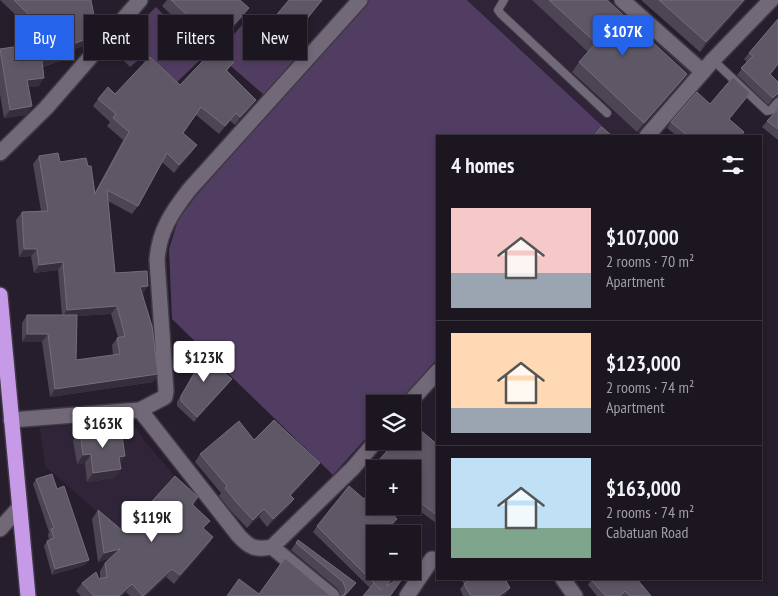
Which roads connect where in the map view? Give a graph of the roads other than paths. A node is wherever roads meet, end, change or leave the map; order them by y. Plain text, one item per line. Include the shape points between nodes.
1 (140, 0) edge
2 (360, 0) edge
3 (504, 0) edge
4 (622, 0) edge
5 (771, 0) edge
6 (708, 66) junction
7 (778, 102) edge
8 (607, 113) dead end
9 (648, 135) edge
10 (0, 153) edge
11 (0, 295) edge
12 (436, 373) edge
13 (416, 395) edge
14 (140, 410) junction
15 (11, 420) junction
16 (368, 450) edge
17 (19, 508) junction
18 (0, 529) edge
19 (272, 547) junction
20 (432, 560) dead end
21 (564, 580) edge
22 (28, 596) edge
23 (332, 596) edge
24 (407, 596) edge
25 (575, 596) edge

1 - 10 street via 46,108
2 - 14 street via 189,190 166,224 158,243 157,260 166,391 157,403
3 - 8 lane via 498,10 501,14
4 - 6 street
5 - 6 street
6 - 7 lane via 767,111
6 - 9 street
11 - 15 highway
12 - 13 street
14 - 15 street
14 - 19 street via 250,547 260,550
15 - 17 highway
16 - 19 street
17 - 18 street
17 - 22 highway
19 - 23 street
20 - 24 street
21 - 25 street

